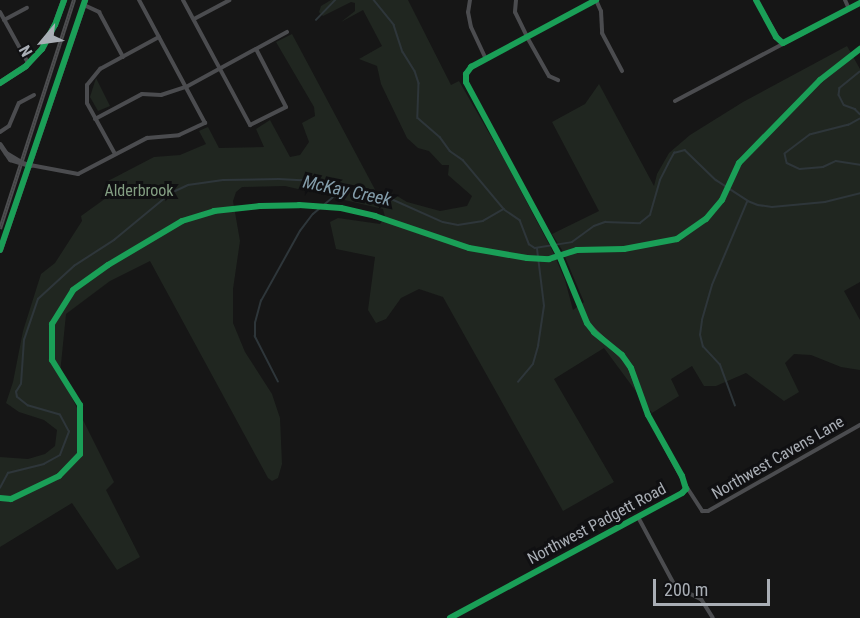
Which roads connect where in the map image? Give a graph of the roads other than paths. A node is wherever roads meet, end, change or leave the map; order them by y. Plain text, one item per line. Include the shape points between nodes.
1 (64, 0) edge
2 (139, 0) edge
3 (183, 0) edge
4 (229, 0) edge
5 (470, 0) edge
6 (516, 0) edge
7 (596, 0) edge
8 (756, 0) edge
9 (845, 0) edge
10 (85, 2) edge
11 (860, 3) edge
12 (27, 8) dead end
13 (849, 9) junction
14 (0, 12) edge
15 (194, 19) junction
16 (4, 20) junction
17 (287, 32) dead end
18 (159, 37) junction
19 (527, 37) junction
20 (781, 43) junction
21 (256, 49) junction
22 (123, 57) junction
23 (486, 59) junction
24 (28, 64) junction
25 (220, 68) junction
26 (622, 71) dead end
27 (558, 80) dead end
28 (0, 83) edge
29 (186, 87) junction
30 (34, 95) dead end
31 (675, 101) dead end
32 (95, 119) junction
33 (0, 132) edge
34 (0, 144) edge
35 (115, 154) junction
36 (30, 165) junction
37 (0, 250) edge
38 (860, 425) edge
39 (686, 486) junction
40 (638, 517) junction
41 (450, 618) edge
42 (713, 618) edge

1 - 24 main road via 47,41
2 - 18 street
3 - 15 street
4 - 15 street
5 - 23 street via 471,27
6 - 19 street via 515,12
7 - 19 street
7 - 26 street via 602,33
8 - 20 street
9 - 13 street
10 - 22 street via 99,12
10 - 36 street
11 - 13 street
12 - 16 street
13 - 20 street
14 - 16 street
15 - 25 street
16 - 24 street
17 - 21 street
18 - 22 street
18 - 29 street
19 - 23 street
19 - 27 street via 550,77
20 - 31 street
21 - 25 street
21 - 25 street via 286,107 250,125
22 - 32 street via 94,73 87,85 85,99
23 - 39 street, Northwest Padgett Road via 469,68 469,90 543,226 590,327 631,368 648,415
24 - 28 main road
25 - 29 street
29 - 32 street via 161,95 142,94
29 - 35 street via 205,123 179,135 147,138
30 - 33 street via 19,103 9,126
32 - 35 street
34 - 36 street via 10,159
35 - 36 street via 78,174
36 - 37 street
38 - 39 street, Northwest Cavens Lane via 708,511 702,511
39 - 40 street, Northwest Padgett Road via 682,493
40 - 41 street, Northwest Padgett Road
40 - 42 street via 675,586 701,599

